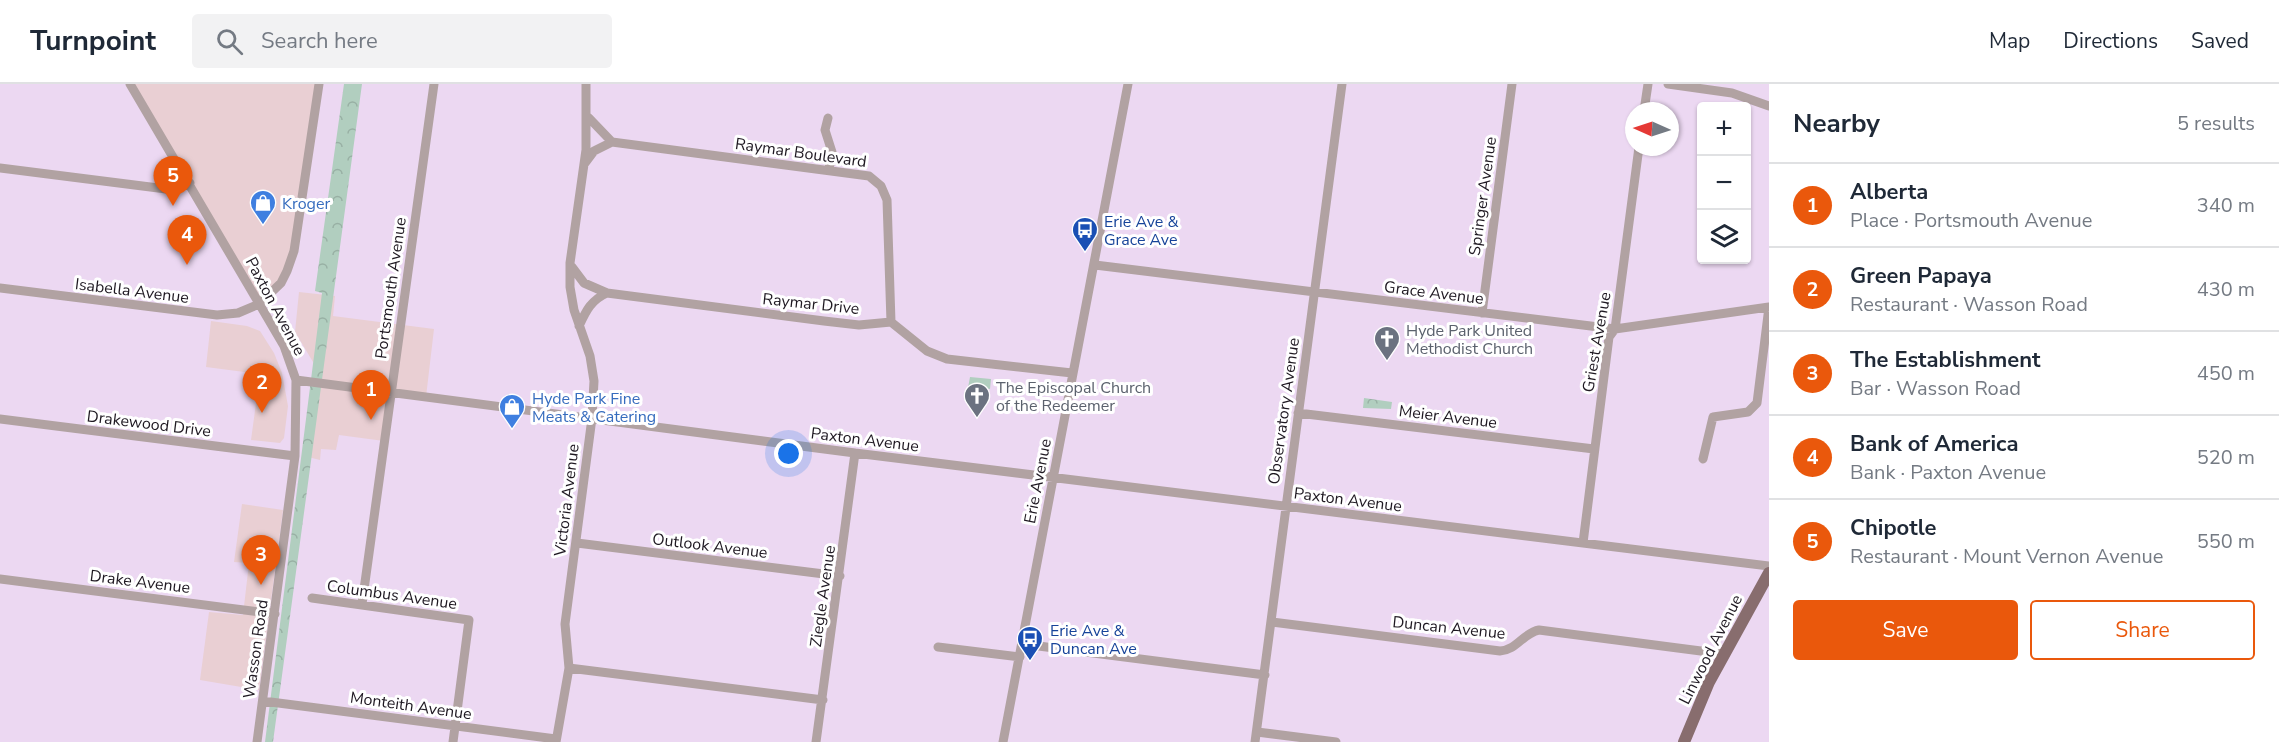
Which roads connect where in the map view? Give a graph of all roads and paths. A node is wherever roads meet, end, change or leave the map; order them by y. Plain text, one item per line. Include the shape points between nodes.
1 (130, 84) edge
2 (319, 84) edge
3 (434, 84) edge
4 (586, 84) edge
5 (1128, 84) edge
6 (1342, 84) edge
7 (1512, 84) edge
8 (1648, 84) edge
9 (1668, 84) edge
10 (1645, 102) edge
11 (1769, 106) edge
12 (587, 116) junction
13 (828, 118) dead end
14 (612, 142) junction
15 (1638, 156) edge
16 (585, 164) junction
17 (0, 168) edge
18 (829, 170) junction
19 (190, 183) junction
20 (570, 263) junction
21 (1095, 265) junction
22 (0, 288) edge
23 (607, 292) junction
24 (1314, 292) junction
25 (259, 304) junction
26 (1769, 307) edge
27 (1482, 313) junction
28 (891, 322) junction
29 (579, 326) junction
30 (1615, 329) junction
31 (1072, 373) junction
32 (296, 380) junction
33 (390, 393) junction
34 (1298, 413) junction
35 (592, 418) junction
36 (0, 419) edge
37 (1594, 449) junction
38 (855, 453) junction
39 (295, 456) junction
40 (1703, 459) dead end
41 (1053, 476) junction
42 (1286, 507) junction
43 (577, 543) junction
44 (1583, 543) junction
45 (1769, 566) edge
46 (1769, 573) edge
47 (840, 576) junction
48 (0, 579) edge
49 (312, 598) dead end
50 (362, 604) junction
51 (275, 614) junction
52 (1272, 622) junction
53 (1023, 644) junction
54 (938, 647) dead end
55 (1724, 654) junction
56 (1020, 657) junction
57 (569, 668) junction
58 (1264, 675) junction
59 (263, 700) junction
60 (823, 700) junction
61 (455, 726) junction
62 (1256, 737) edge
63 (556, 741) edge
64 (257, 742) edge
65 (453, 742) edge
66 (816, 742) edge
67 (1004, 742) edge
68 (1336, 742) edge
69 (1684, 742) edge

1 - 19 street, Paxton Avenue
2 - 25 street via 294,251 281,283
3 - 33 street, Portsmouth Avenue
4 - 12 street, Victoria Avenue
5 - 21 street, Erie Avenue
6 - 24 street, Observatory Avenue
7 - 27 street, Springer Avenue
8 - 10 street
9 - 11 street via 1732,93
12 - 14 street
12 - 16 street, Victoria Avenue
13 - 18 street via 825,130 832,152
14 - 16 street via 594,151
14 - 18 street, Raymar Boulevard
15 - 30 street, Griest Avenue
16 - 20 street, Victoria Avenue
17 - 19 street via 174,190
18 - 28 street, Raymar Boulevard via 868,176 885,192
19 - 25 street, Paxton Avenue
20 - 23 street, Raymar Drive via 584,283
20 - 29 street, Victoria Avenue via 570,287
21 - 24 street, Grace Avenue
21 - 31 street, Erie Avenue
22 - 25 street, Isabella Avenue via 217,315 238,314
23 - 28 street, Raymar Drive via 859,325
23 - 29 street via 588,307
24 - 27 street, Grace Avenue
24 - 34 street, Observatory Avenue
25 - 32 street, Paxton Avenue via 284,346
26 - 30 street, Grace Avenue
26 - 40 street via 1757,402 1748,412 1713,417
27 - 30 street, Grace Avenue
28 - 31 street via 927,351 947,359
29 - 35 street, Victoria Avenue via 594,381
30 - 37 street, Griest Avenue via 1609,337
31 - 41 street, Erie Avenue
32 - 33 street, Paxton Avenue
32 - 39 street, Wasson Road
33 - 35 street, Paxton Avenue
33 - 50 street, Portsmouth Avenue
34 - 37 street, Meier Avenue
34 - 42 street, Observatory Avenue
35 - 38 street, Paxton Avenue
35 - 43 street, Victoria Avenue
36 - 39 street, Drakewood Drive
37 - 44 street, Griest Avenue
38 - 41 street, Paxton Avenue
38 - 47 street, Ziegle Avenue
39 - 51 street, Wasson Road
41 - 42 street, Paxton Avenue
41 - 53 street, Erie Avenue
42 - 44 street, Paxton Avenue
42 - 52 street, Observatory Avenue
43 - 47 street, Outlook Avenue
43 - 57 street, Victoria Avenue via 565,624
44 - 45 street, Paxton Avenue
46 - 55 main road, Linwood Avenue
47 - 60 street, Ziegle Avenue
48 - 51 street, Drake Avenue
49 - 50 street, Columbus Avenue
50 - 61 street, Columbus Avenue via 469,620
51 - 59 street, Wasson Road
52 - 55 street, Duncan Avenue via 1500,651 1513,648 1539,630
52 - 58 street, Observatory Avenue
53 - 56 street, Erie Avenue
53 - 58 street
54 - 56 street
55 - 69 main road, Linwood Avenue
56 - 67 street, Erie Avenue
57 - 60 street
57 - 63 street, Victoria Avenue
58 - 62 street, Observatory Avenue
59 - 61 street, Monteith Avenue
59 - 64 street, Wasson Road
60 - 66 street, Ziegle Avenue
61 - 63 street, Monteith Avenue
61 - 65 street
62 - 68 street

